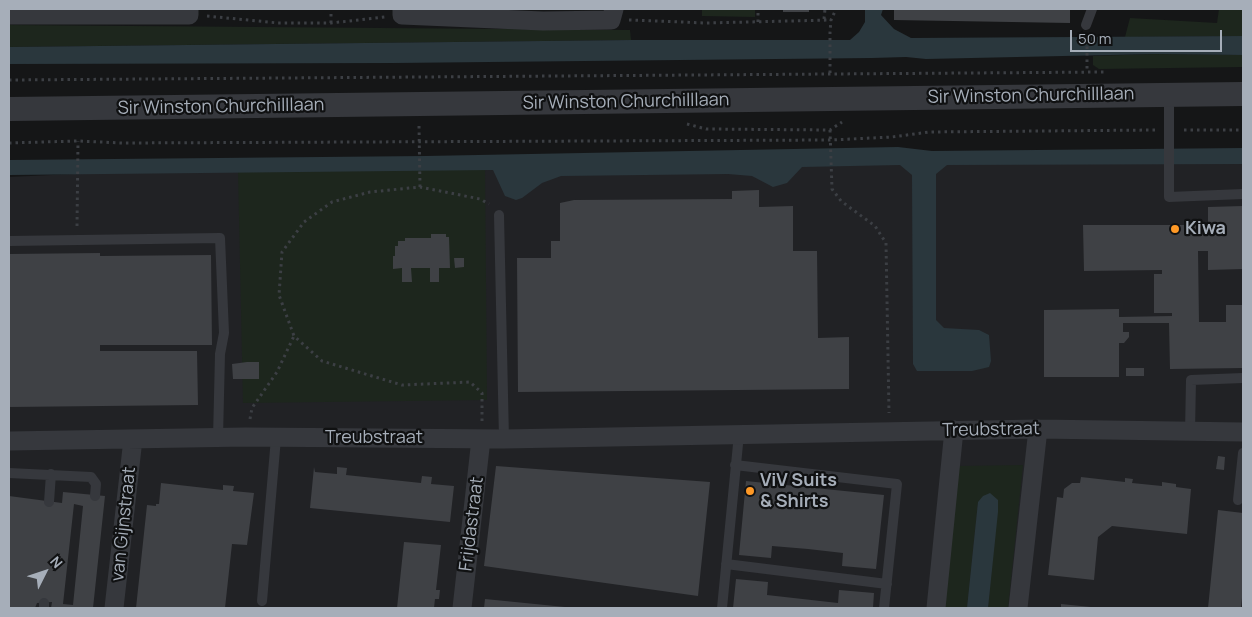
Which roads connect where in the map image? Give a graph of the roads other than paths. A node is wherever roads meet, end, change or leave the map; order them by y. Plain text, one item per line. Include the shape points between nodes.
1 (1092, 9) edge
2 (189, 12) edge
3 (402, 12) edge
4 (613, 14) edge
5 (9, 15) edge
6 (1086, 28) road end
7 (1169, 94) junction
8 (1243, 94) edge
9 (9, 109) edge
10 (1243, 194) edge
11 (499, 215) road end
12 (9, 241) edge
13 (1243, 378) edge
14 (1038, 429) junction
15 (954, 430) junction
16 (1190, 432) junction
17 (1243, 432) edge
18 (739, 434) junction
19 (218, 438) junction
20 (276, 438) junction
21 (133, 439) junction
22 (481, 439) junction
23 (504, 439) junction
24 (9, 441) edge
25 (1243, 453) edge
26 (736, 465) junction
27 (9, 473) edge
28 (51, 474) junction
29 (95, 496) dead end
30 (1238, 500) dead end
31 (49, 502) dead end
32 (726, 564) junction
33 (886, 584) junction
34 (262, 602) dead end
35 (114, 608) edge
36 (462, 608) edge
37 (722, 608) edge
38 (884, 608) edge
39 (936, 608) edge
40 (1018, 608) edge

1 - 6 lane
2 - 5 street
3 - 4 street via 543,21
7 - 8 street, Sir Winston Churchilllaan
7 - 9 street, Sir Winston Churchilllaan
7 - 10 lane via 1169,197
11 - 23 lane
12 - 19 lane via 220,238 224,333 220,354
13 - 16 lane via 1191,380
14 - 15 street, Treubstraat
14 - 16 street, Treubstraat
14 - 40 street
15 - 18 street, Treubstraat
15 - 39 street
16 - 17 street, Treubstraat
18 - 23 street, Treubstraat
18 - 26 lane
19 - 20 street, Treubstraat
19 - 21 street, Treubstraat
20 - 22 street, Treubstraat
20 - 34 lane
21 - 24 street, Treubstraat
21 - 35 street, van Gijnstraat
22 - 23 street, Treubstraat
22 - 36 street, Frijdastraat
25 - 30 lane
26 - 32 lane
26 - 33 lane via 897,484
27 - 28 lane
28 - 29 lane via 91,478 96,484
28 - 31 lane
32 - 33 lane
32 - 37 lane
33 - 38 lane

